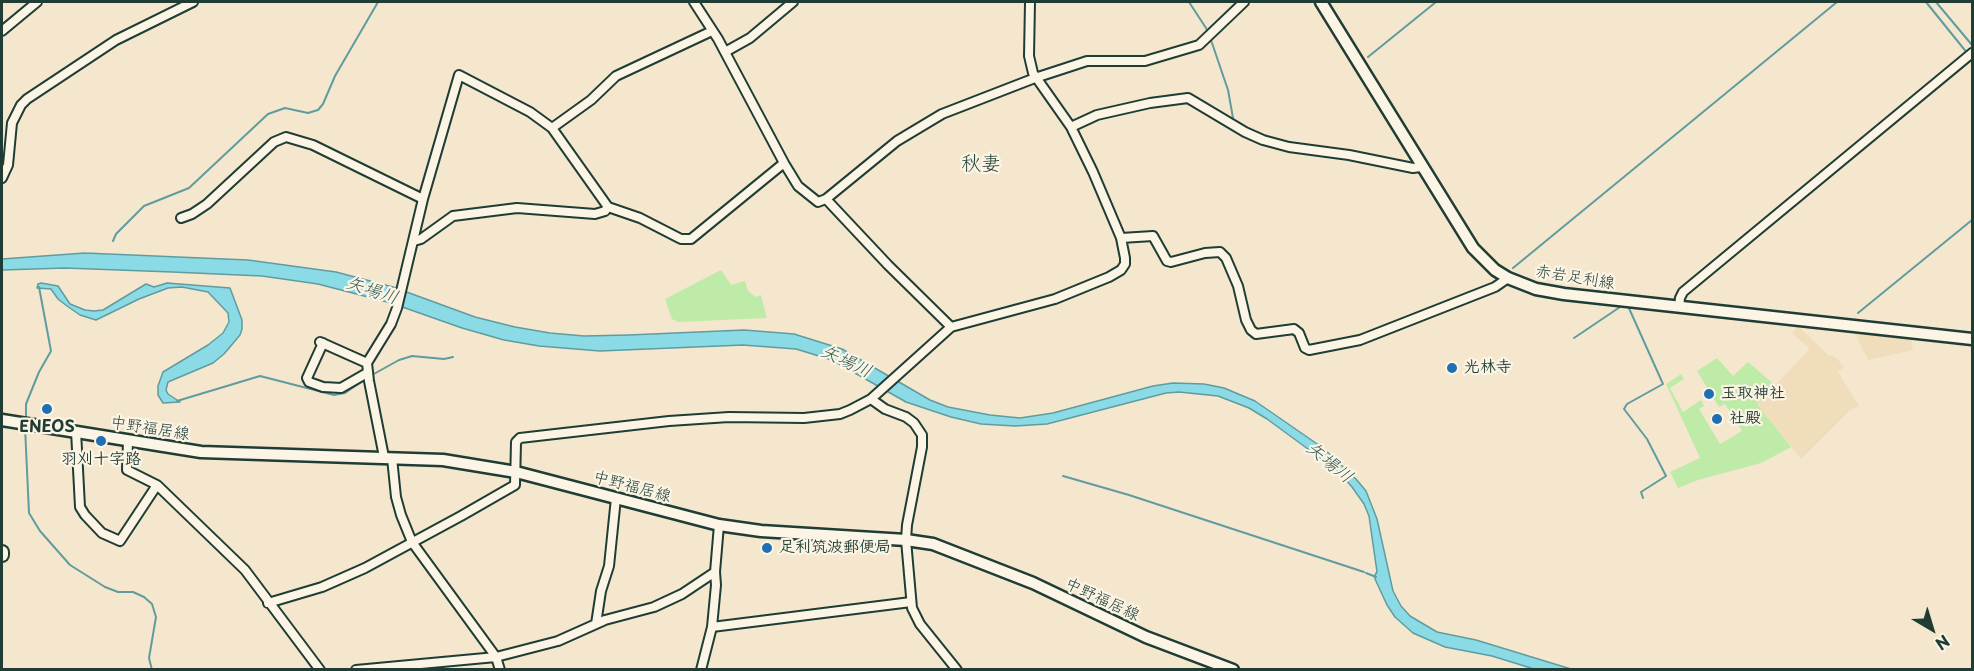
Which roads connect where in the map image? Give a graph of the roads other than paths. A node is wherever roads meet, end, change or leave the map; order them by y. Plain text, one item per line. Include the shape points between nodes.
1 (38, 2) edge
2 (193, 2) edge
3 (694, 2) edge
4 (793, 2) edge
5 (1030, 2) edge
6 (1244, 2) edge
7 (1321, 2) edge
8 (2, 31) edge
9 (712, 31) junction
10 (725, 52) junction
11 (1972, 53) edge
12 (1035, 78) junction
13 (1071, 127) junction
14 (552, 128) junction
15 (784, 163) junction
16 (1422, 166) junction
17 (2, 178) edge
18 (423, 199) junction
19 (826, 199) junction
20 (608, 207) junction
21 (181, 218) dead end
22 (1121, 238) junction
23 (414, 241) junction
24 (1508, 278) junction
25 (1679, 307) junction
26 (951, 327) junction
27 (1972, 339) edge
28 (368, 363) junction
29 (367, 372) junction
30 (871, 399) junction
31 (2, 420) edge
32 (76, 431) junction
33 (128, 441) junction
34 (388, 457) junction
35 (516, 472) junction
36 (157, 485) junction
37 (616, 498) junction
38 (718, 525) junction
39 (906, 540) junction
40 (412, 542) junction
41 (715, 572) junction
42 (911, 602) junction
43 (268, 603) junction
44 (596, 624) junction
45 (712, 627) junction
46 (496, 657) junction
47 (320, 669) edge
48 (356, 669) edge
49 (500, 669) edge
50 (701, 669) edge
51 (957, 669) edge
52 (1233, 669) edge

1 - 8 street
2 - 17 street via 116,40 27,99 12,123 8,165
3 - 9 street
4 - 10 street via 750,38
5 - 12 street via 1029,56
6 - 12 street via 1199,45 1145,61 1087,61
7 - 16 main road, 赤岩足利線
9 - 10 street
9 - 14 street via 616,76
10 - 15 street
11 - 25 street via 1683,292
12 - 13 street
12 - 19 street via 924,123
13 - 16 street via 1097,115 1188,98 1263,140 1413,168
13 - 22 street
14 - 18 street via 530,112 459,75
14 - 20 street
15 - 19 street via 811,198 818,202
15 - 20 street via 688,239
16 - 24 main road, 赤岩足利線 via 1473,248
18 - 21 street via 313,145 285,137 274,142 207,204
18 - 23 street
19 - 26 street
20 - 23 street via 595,214 517,208 453,216
22 - 24 street via 1153,236 1171,262 1220,252 1238,286 1251,330 1256,334 1294,329 1309,350 1360,340 1495,287
22 - 26 street via 1125,264 1109,277 1055,299
23 - 28 street via 397,309
24 - 25 main road, 赤岩足利線 via 1536,289
25 - 27 main road, 赤岩足利線
26 - 30 street
28 - 29 street
28 - 29 street via 322,343 307,378 323,387 341,388
29 - 34 street
30 - 35 street via 828,416 681,420 520,438 516,442
30 - 39 street via 906,417 922,435
31 - 32 main road, 中野福居線
32 - 33 main road, 中野福居線
32 - 36 street via 80,507 102,533 120,542
33 - 34 main road, 中野福居線 via 201,452
33 - 36 street via 128,470
34 - 35 main road, 中野福居線 via 442,460
34 - 40 street via 401,515
35 - 37 main road, 中野福居線
35 - 40 street via 515,485
36 - 43 street via 245,570
37 - 38 main road, 中野福居線
37 - 44 street via 609,567
38 - 39 main road, 中野福居線
38 - 41 street
39 - 42 street
39 - 52 main road, 中野福居線 via 957,553 1033,583 1146,638
40 - 43 street via 322,587
40 - 46 street
41 - 44 street via 654,607
41 - 45 street
42 - 45 street
42 - 51 street via 920,624
43 - 47 street
44 - 46 street via 558,641
45 - 50 street
46 - 48 street
46 - 49 street

